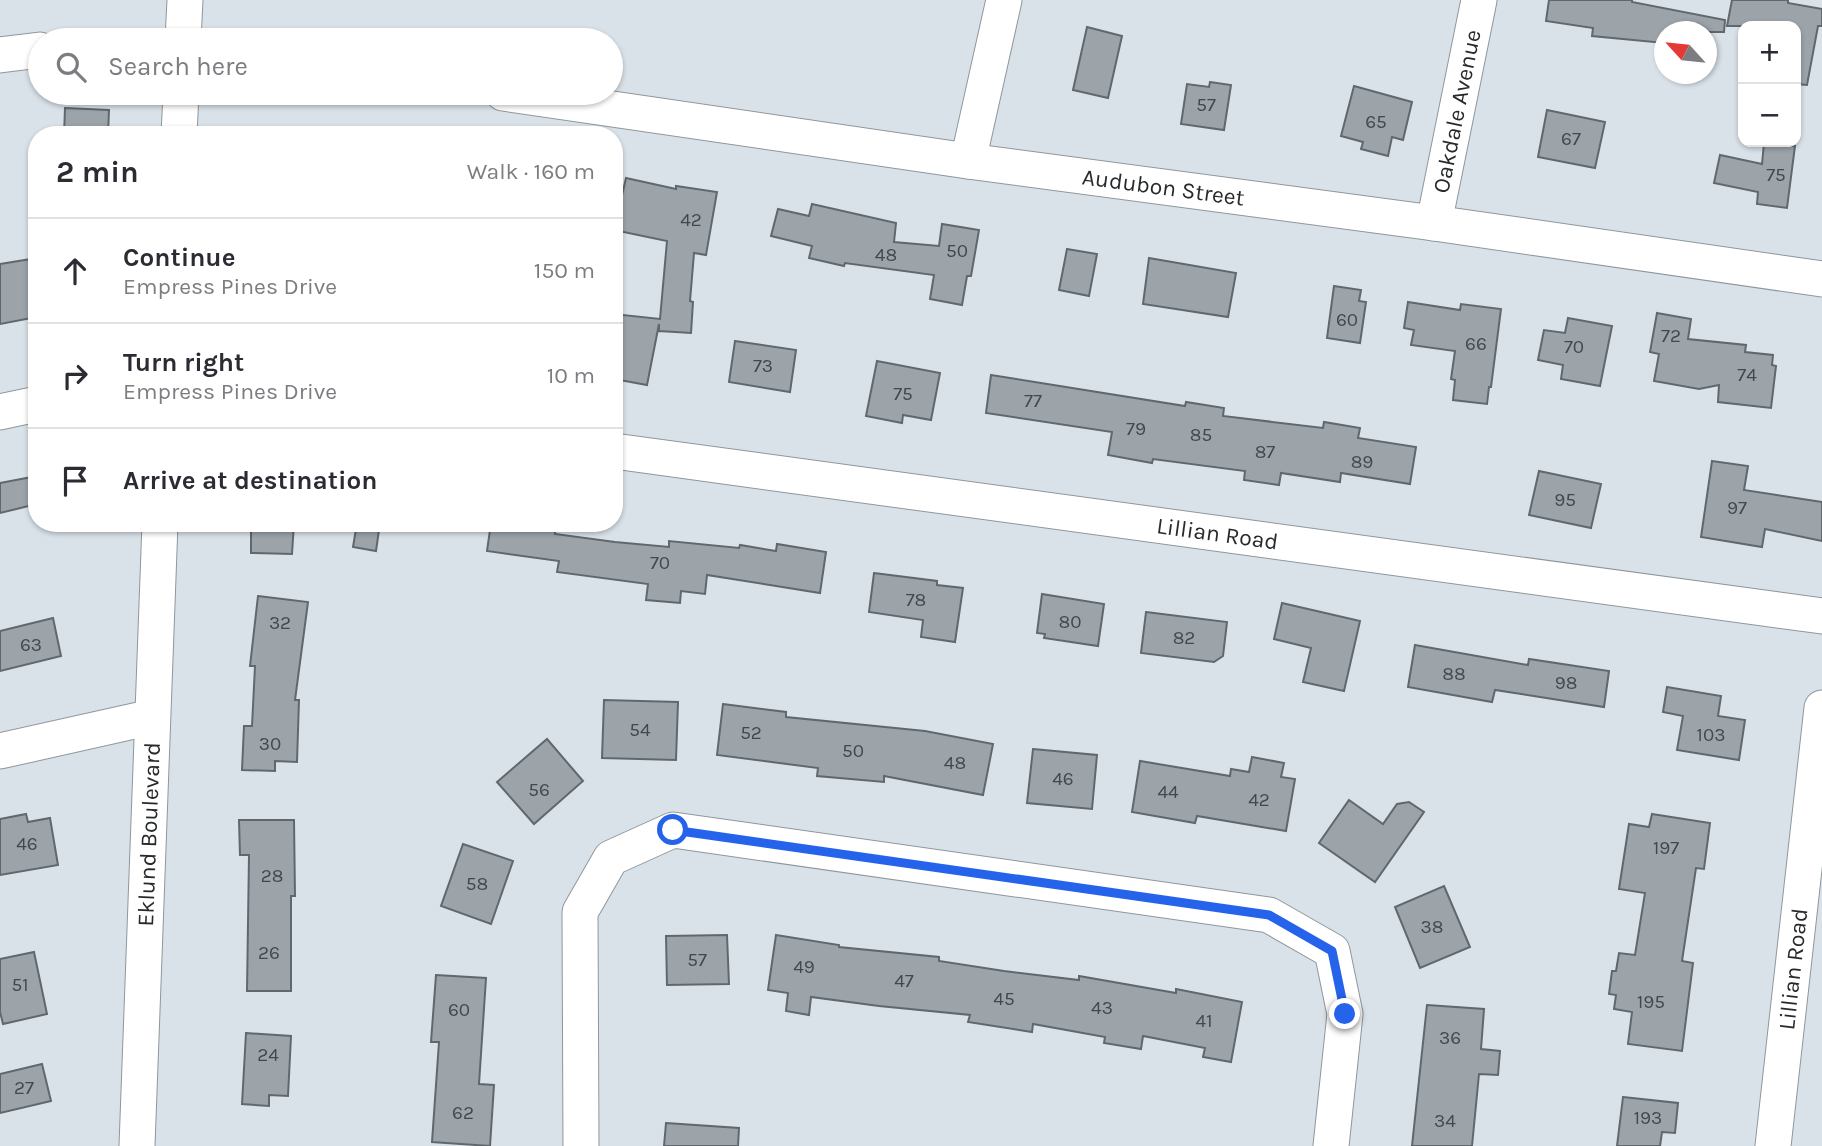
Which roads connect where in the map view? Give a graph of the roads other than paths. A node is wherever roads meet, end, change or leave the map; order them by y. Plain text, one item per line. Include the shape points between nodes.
1 (185, 0) edge
2 (1003, 0) edge
3 (1479, 0) edge
4 (184, 28) edge
5 (28, 52) edge
6 (0, 55) edge
7 (180, 105) edge
8 (585, 105) edge
9 (179, 126) edge
10 (968, 161) junction
11 (1434, 223) junction
12 (1822, 279) edge
13 (28, 406) edge
14 (0, 411) edge
15 (623, 452) edge
16 (160, 532) edge
17 (1822, 617) edge
18 (1822, 708) edge
19 (152, 717) junction
20 (0, 751) edge
21 (137, 1146) edge
22 (582, 1146) edge
23 (1331, 1146) edge
24 (1773, 1146) edge

1 - 4 street
2 - 10 street
3 - 11 street, Oakdale Avenue
5 - 6 street
7 - 9 street
8 - 10 street, Audubon Street
10 - 11 street, Audubon Street
11 - 12 street, Audubon Street
13 - 14 street
15 - 17 street, Lillian Road
16 - 19 street, Eklund Boulevard
18 - 24 street, Lillian Road
19 - 20 street
19 - 21 street, Eklund Boulevard
22 - 23 street via 580,912 611,859 673,830 1269,915 1332,951 1345,1014

